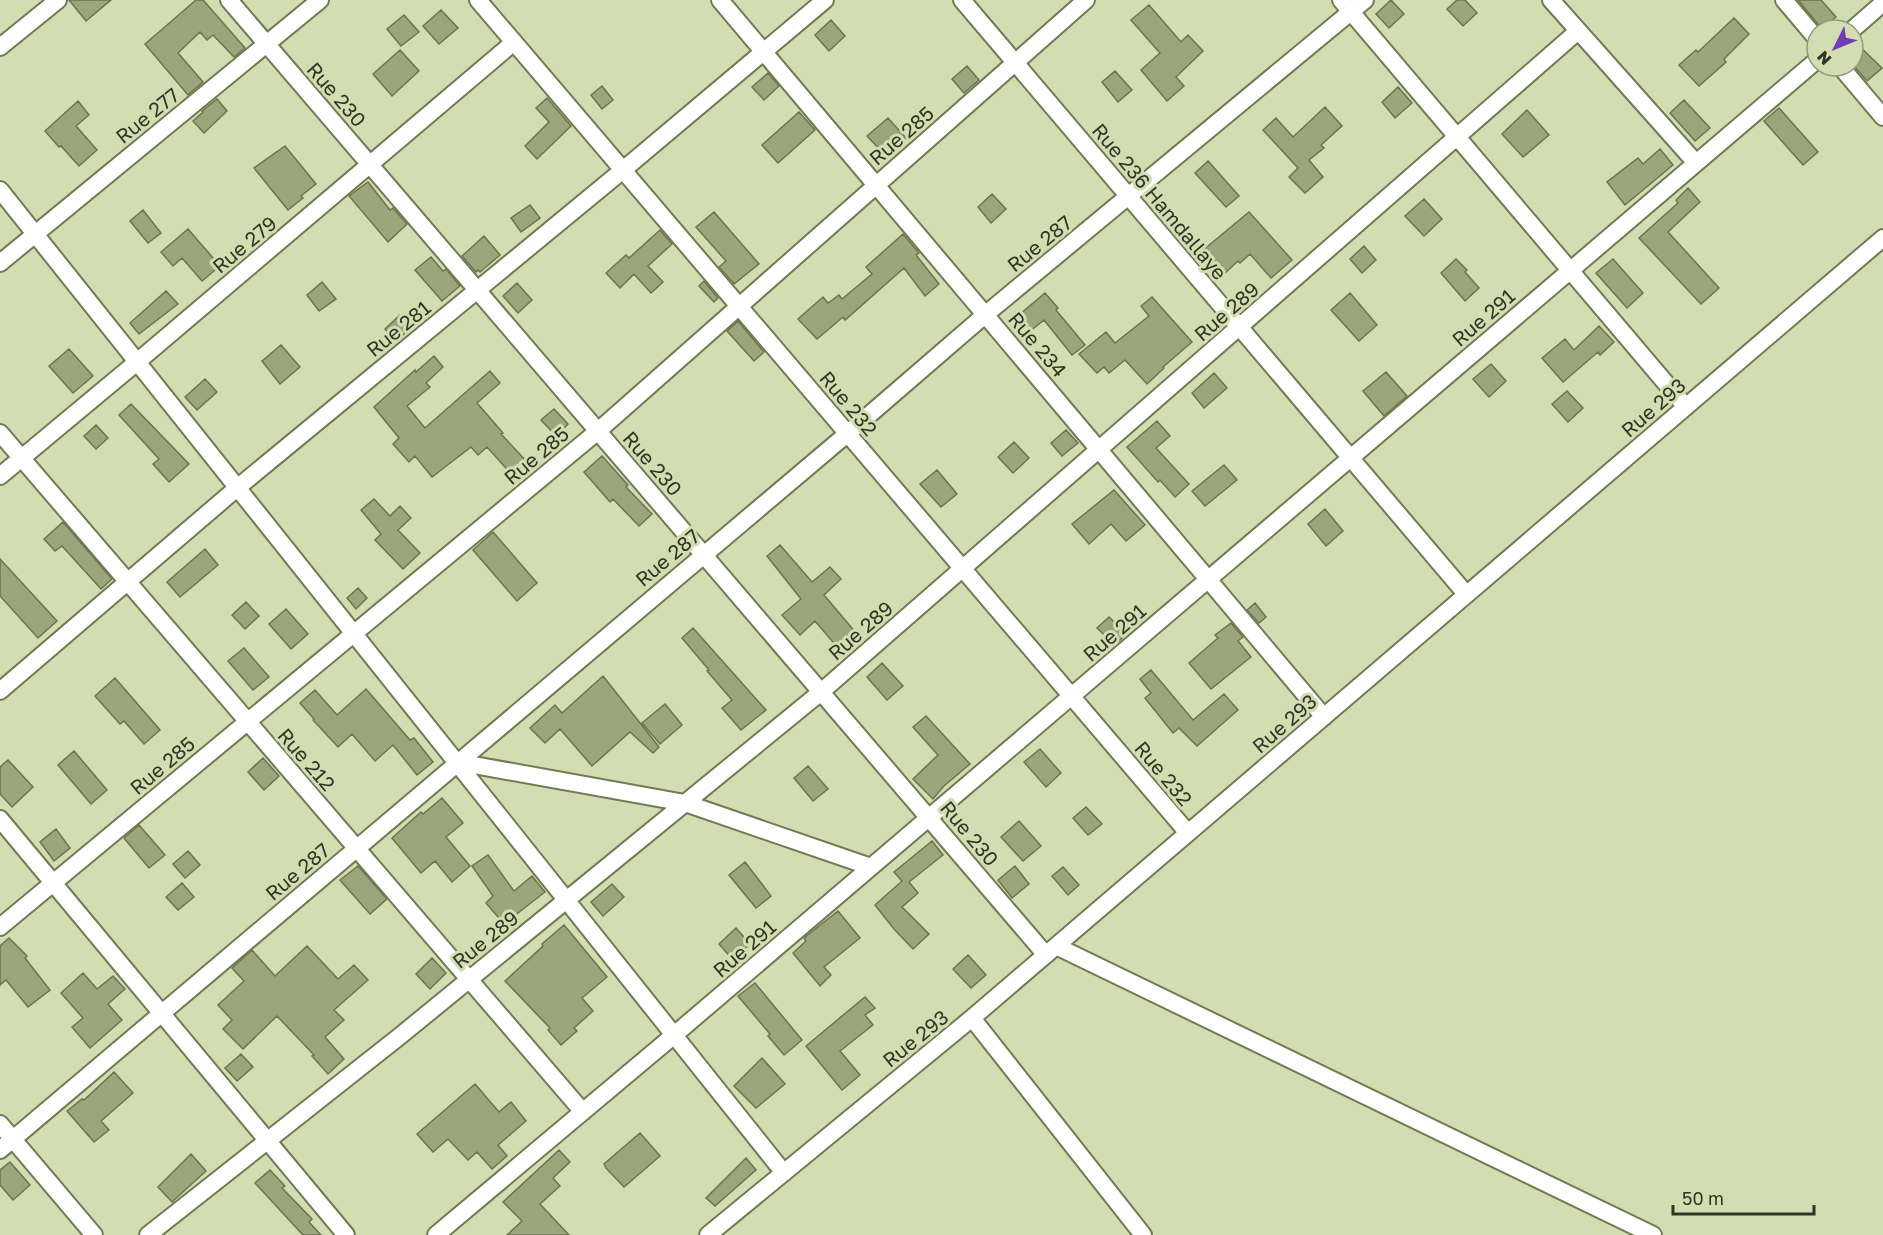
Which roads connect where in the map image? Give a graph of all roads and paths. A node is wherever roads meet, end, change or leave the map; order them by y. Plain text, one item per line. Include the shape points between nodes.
1 (58, 0) edge
2 (229, 0) edge
3 (320, 0) edge
4 (478, 0) edge
5 (720, 0) edge
6 (825, 0) edge
7 (962, 0) edge
8 (1086, 0) edge
9 (1365, 0) edge
10 (1551, 0) edge
11 (1784, 0) edge
12 (1883, 3) edge
13 (1346, 6) edge
14 (1865, 19) edge
15 (1805, 25) edge
16 (1578, 31) junction
17 (514, 42) junction
18 (266, 44) junction
19 (0, 47) edge
20 (764, 51) junction
21 (1015, 63) junction
22 (1805, 70) edge
23 (1850, 78) edge
24 (1883, 117) edge
25 (1457, 137) junction
26 (1696, 163) junction
27 (370, 165) junction
28 (623, 170) junction
29 (876, 185) junction
30 (0, 190) edge
31 (1129, 197) junction
32 (35, 234) junction
33 (1883, 238) edge
34 (0, 263) edge
35 (1570, 270) junction
36 (478, 290) junction
37 (739, 306) junction
38 (986, 314) junction
39 (1239, 327) junction
40 (137, 362) junction
41 (1686, 407) junction
42 (598, 431) junction
43 (0, 433) edge
44 (847, 434) junction
45 (1099, 450) junction
46 (22, 458) junction
47 (1350, 458) junction
48 (0, 476) edge
49 (237, 488) junction
50 (703, 554) junction
51 (963, 569) junction
52 (1208, 579) junction
53 (128, 581) junction
54 (1466, 594) junction
55 (354, 633) junction
56 (0, 691) edge
57 (821, 692) junction
58 (1071, 697) junction
59 (1324, 717) junction
60 (248, 721) junction
61 (457, 762) junction
62 (685, 803) junction
63 (930, 817) junction
64 (0, 819) edge
65 (1188, 833) junction
66 (356, 848) junction
67 (871, 867) junction
68 (53, 883) junction
69 (566, 900) junction
70 (0, 927) edge
71 (1051, 950) junction
72 (470, 979) junction
73 (161, 1013) junction
74 (972, 1018) junction
75 (673, 1036) junction
76 (583, 1112) junction
77 (0, 1124) edge
78 (267, 1141) junction
79 (6, 1144) edge
80 (784, 1173) junction
81 (94, 1235) edge
82 (148, 1235) edge
83 (346, 1235) edge
84 (436, 1235) edge
85 (708, 1235) edge
86 (1143, 1235) edge
87 (1653, 1235) edge

1 - 19 street
2 - 18 street, Rue 230
3 - 18 street, Rue 277
4 - 17 street, Rue 232
5 - 20 street, Rue 234
6 - 20 street, Rue 281
7 - 21 street, Rue 236 Hamdallaye
8 - 21 street, Rue 285
9 - 13 street, Rue 287
10 - 16 street
11 - 15 street
12 - 14 street
13 - 25 street
13 - 31 street, Rue 287
16 - 25 street, Rue 289
16 - 26 street
17 - 27 street, Rue 279
17 - 28 street, Rue 232
18 - 27 street, Rue 230
18 - 32 street, Rue 277
20 - 28 street, Rue 281
20 - 29 street, Rue 234
21 - 29 street, Rue 285
21 - 31 street, Rue 236 Hamdallaye
22 - 26 street, Rue 291
23 - 24 street
25 - 35 street
25 - 39 street, Rue 289
26 - 35 street, Rue 291
27 - 36 street, Rue 230
27 - 40 street, Rue 279
28 - 36 street, Rue 281
28 - 37 street, Rue 232
29 - 37 street, Rue 285
29 - 38 street, Rue 234
30 - 32 street
31 - 38 street, Rue 287
31 - 39 street, Rue 236 Hamdallaye
32 - 34 street, Rue 277
32 - 40 street
33 - 41 street, Rue 293
35 - 41 street
35 - 47 street, Rue 291
36 - 42 street, Rue 230
36 - 49 street, Rue 281
37 - 42 street, Rue 285
37 - 44 street, Rue 232
38 - 44 street, Rue 287
38 - 45 street, Rue 234
39 - 45 street, Rue 289
39 - 47 street, Rue 236 Hamdallaye
40 - 46 street, Rue 279
40 - 49 street
41 - 54 street, Rue 293
42 - 50 street, Rue 230
42 - 55 street, Rue 285
43 - 46 street, Rue 212
44 - 50 street, Rue 287
44 - 51 street, Rue 232
45 - 51 street, Rue 289
45 - 52 street, Rue 234
46 - 48 street, Rue 279
46 - 53 street, Rue 212
47 - 52 street, Rue 291
47 - 54 street, Rue 236 Hamdallaye
49 - 53 street, Rue 281
49 - 55 street
50 - 57 street, Rue 230
50 - 61 street, Rue 287
51 - 57 street, Rue 289
51 - 58 street, Rue 232
52 - 58 street, Rue 291
52 - 59 street, Rue 234
53 - 56 street, Rue 281
53 - 60 street, Rue 212
54 - 59 street, Rue 293
55 - 60 street, Rue 285
55 - 61 street
57 - 62 street, Rue 289
57 - 63 street, Rue 230
58 - 63 street, Rue 291
58 - 65 street, Rue 232
59 - 65 street, Rue 293
60 - 66 street, Rue 212
60 - 68 street, Rue 285
61 - 62 street
61 - 66 street, Rue 287
61 - 69 street
62 - 67 street
62 - 69 street, Rue 289
63 - 67 street, Rue 291
63 - 71 street, Rue 230
64 - 68 street
65 - 71 street, Rue 293
66 - 72 street, Rue 212
66 - 73 street, Rue 287
67 - 75 street, Rue 291
68 - 70 street, Rue 285
68 - 73 street
69 - 72 street, Rue 289
69 - 75 street
71 - 74 street, Rue 293
71 - 87 street
72 - 76 street, Rue 212
72 - 78 street, Rue 289
73 - 78 street
73 - 79 street, Rue 287
74 - 80 street, Rue 293
74 - 86 street
75 - 76 street, Rue 291
75 - 80 street
76 - 84 street, Rue 291
77 - 79 street
78 - 82 street, Rue 289
78 - 83 street
79 - 81 street
80 - 85 street, Rue 293

